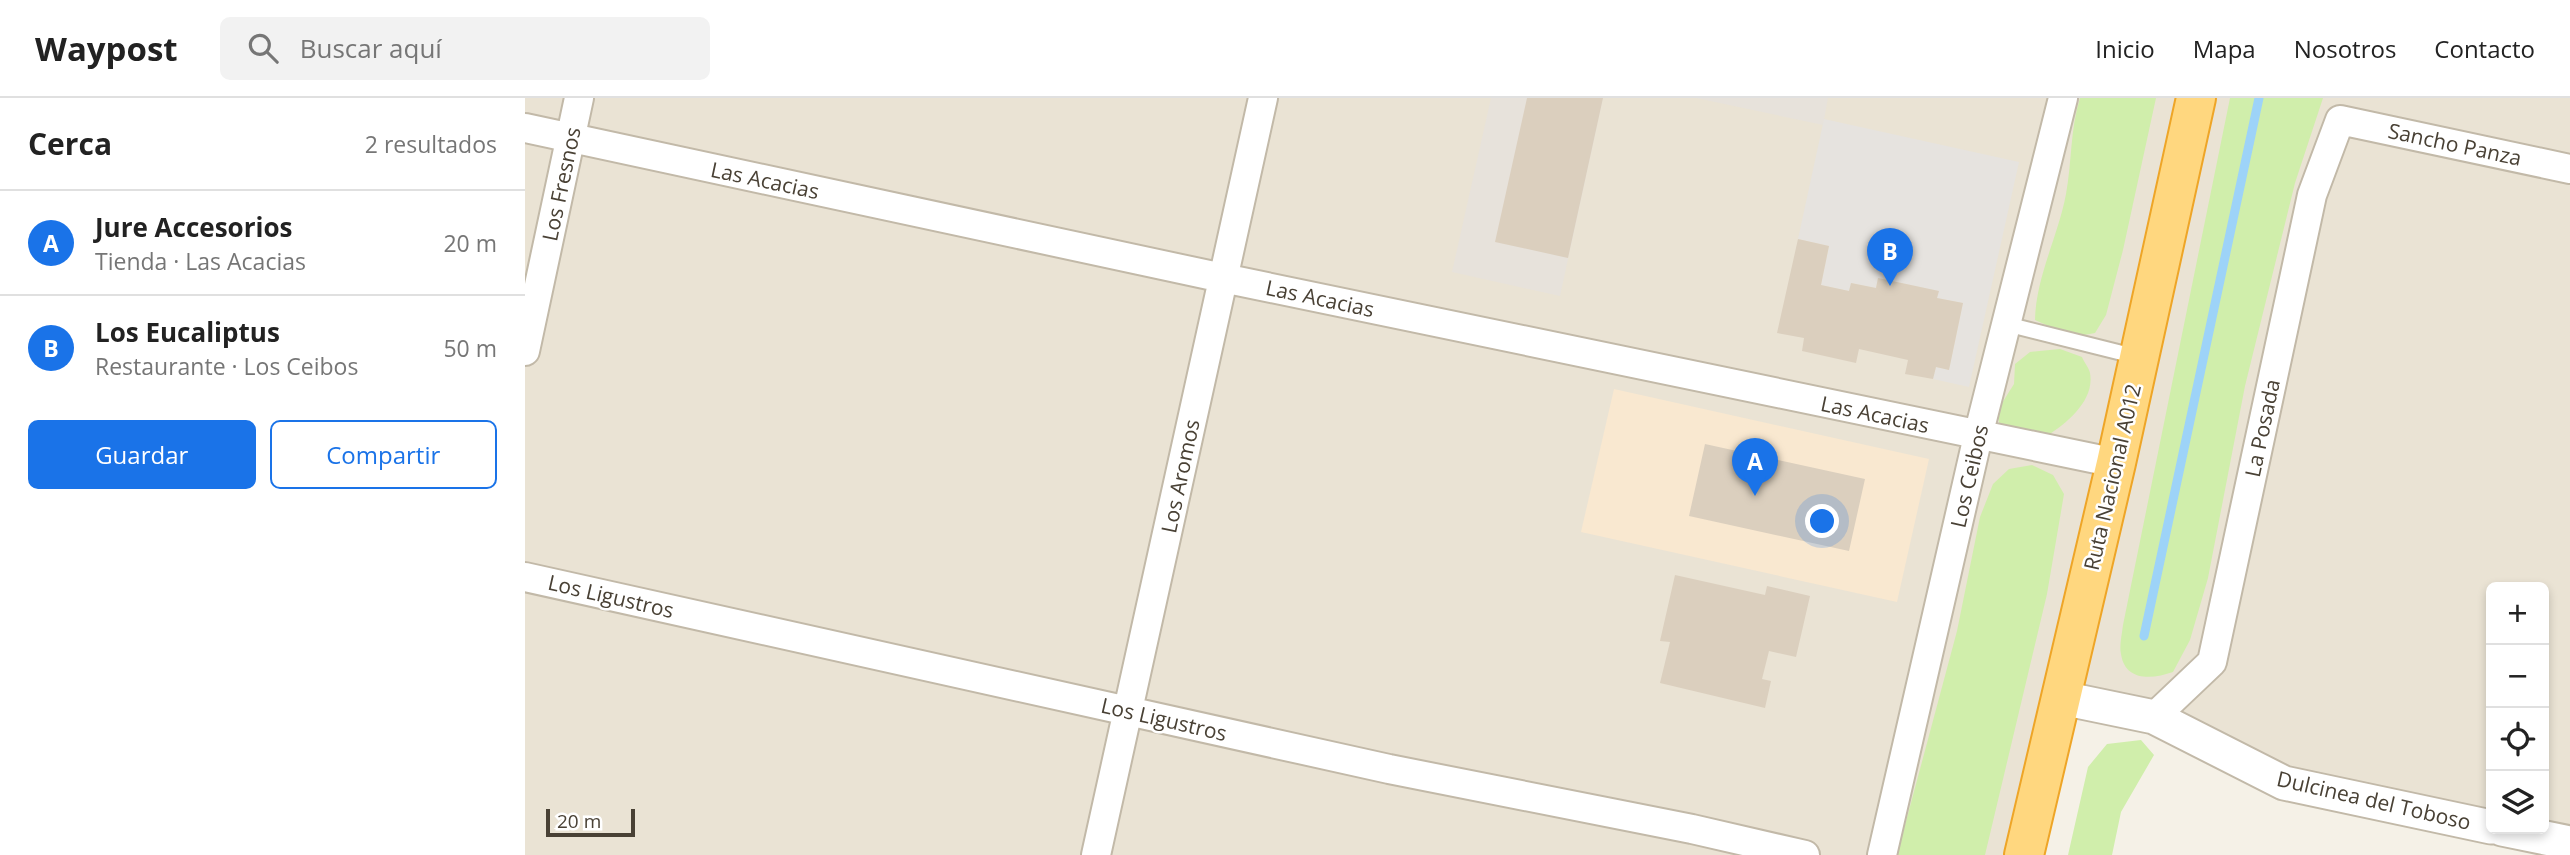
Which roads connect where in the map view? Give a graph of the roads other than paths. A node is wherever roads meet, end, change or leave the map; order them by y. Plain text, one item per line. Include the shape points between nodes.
1 (579, 98) edge
2 (1263, 98) edge
3 (2063, 98) edge
4 (2196, 98) edge
5 (2340, 120) joint
6 (525, 128) edge
7 (571, 138) junction
8 (2570, 169) edge
9 (1223, 278) junction
10 (2006, 324) junction
11 (525, 351) edge
12 (2139, 357) junction
13 (1978, 436) junction
14 (2116, 463) junction
15 (525, 577) edge
16 (2062, 698) junction
17 (1128, 711) junction
18 (2154, 716) junction
19 (2486, 826) edge
20 (2526, 834) edge
21 (2570, 843) edge
22 (1096, 855) edge
23 (1805, 855) edge
24 (1882, 855) edge
25 (2024, 855) edge

1 - 7 street, Los Fresnos
2 - 9 street, Los Aromos
3 - 10 street, Los Ceibos
4 - 12 highway, Ruta Nacional A012
5 - 8 street, Sancho Panza
5 - 18 street, La Posada via 2312,195 2212,662
6 - 7 street, Las Acacias
7 - 9 street, Las Acacias
7 - 11 street, Los Fresnos
9 - 13 street, Las Acacias
9 - 17 street, Los Aromos
10 - 12 lane
10 - 13 street, Los Ceibos
12 - 14 highway, Ruta Nacional A012
13 - 14 street, Las Acacias
13 - 24 street, Los Ceibos
14 - 16 highway, Ruta Nacional A012
15 - 17 street, Los Ligustros
16 - 18 street, Dulcinea del Toboso
16 - 25 highway, Ruta Nacional A012
17 - 22 street, Los Aromos
17 - 23 street, Los Ligustros
18 - 19 street, Dulcinea del Toboso via 2284,783
20 - 21 street

